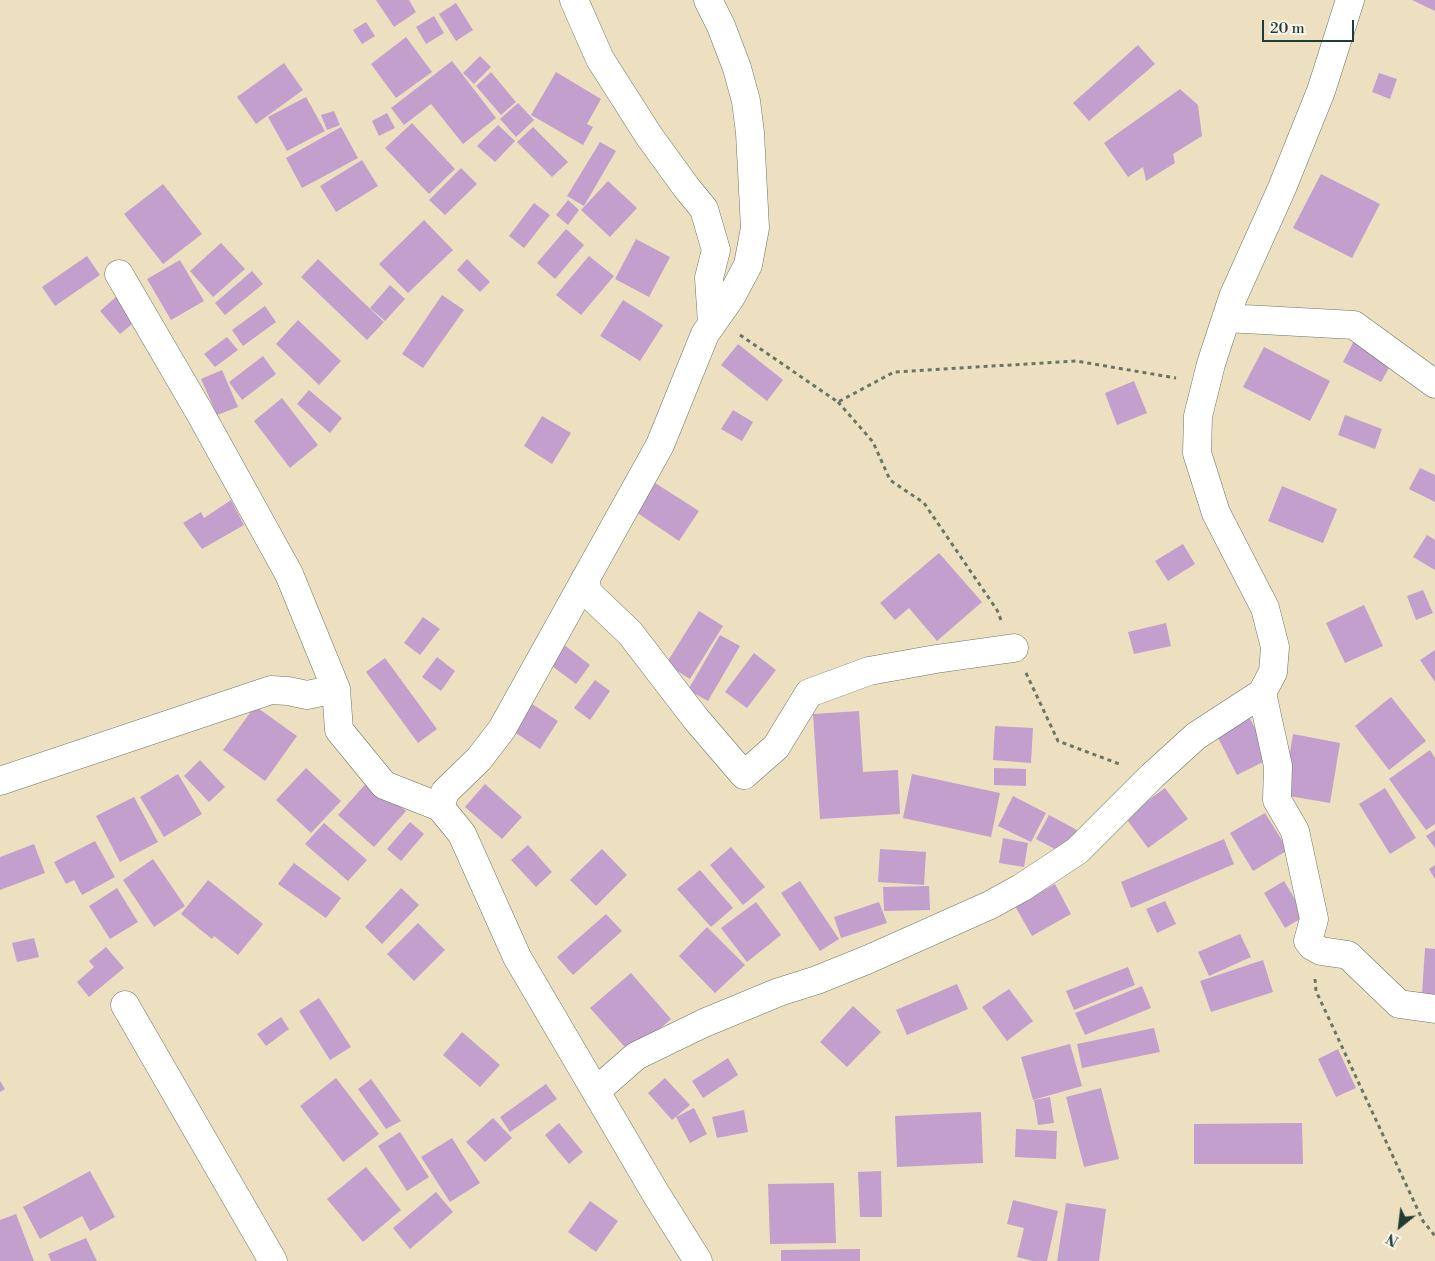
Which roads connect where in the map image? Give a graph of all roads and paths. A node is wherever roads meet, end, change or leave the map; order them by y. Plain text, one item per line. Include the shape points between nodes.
1 (574, 0) edge
2 (708, 0) edge
3 (1350, 0) edge
4 (119, 274) dead end
5 (1226, 318) junction
6 (712, 323) junction
7 (1206, 383) junction
8 (1435, 384) edge
9 (838, 402) junction
10 (585, 579) junction
11 (1014, 648) junction
12 (336, 689) junction
13 (1262, 693) junction
14 (1152, 776) junction
15 (0, 781) edge
16 (440, 807) junction
17 (1312, 946) junction
18 (125, 1005) dead end
19 (1435, 1009) edge
20 (596, 1091) junction
21 (1435, 1236) edge
22 (273, 1261) edge
23 (698, 1261) edge

1 - 6 street via 600,59 650,136 704,209 716,250 708,278
2 - 6 street via 731,51 746,101 755,228 748,265 732,297
3 - 5 street via 1321,91
4 - 12 street via 289,574
5 - 7 street
5 - 8 street via 1354,325
6 - 9 path via 737,333
6 - 10 street via 660,445
7 - 9 path via 1076,361 894,372
7 - 13 street via 1198,416 1197,452 1216,513 1265,608 1275,647 1273,672
9 - 11 path via 873,442 890,480 924,503 997,610
10 - 11 street via 588,592 630,633 744,775 776,747 809,693 869,671
10 - 16 street via 502,729 480,759 445,792
11 - 14 path via 1058,741
12 - 15 street via 306,695 271,690
12 - 16 street via 338,730 384,785
13 - 14 street via 1196,736
13 - 17 street via 1278,766 1277,800 1295,831 1314,919 1308,941
14 - 20 street via 1077,851 1022,888 869,959 779,992 636,1056
16 - 20 street via 462,834 517,957
17 - 19 street via 1348,955 1400,1004
17 - 21 path via 1316,991 1423,1221
18 - 22 street
20 - 23 street

